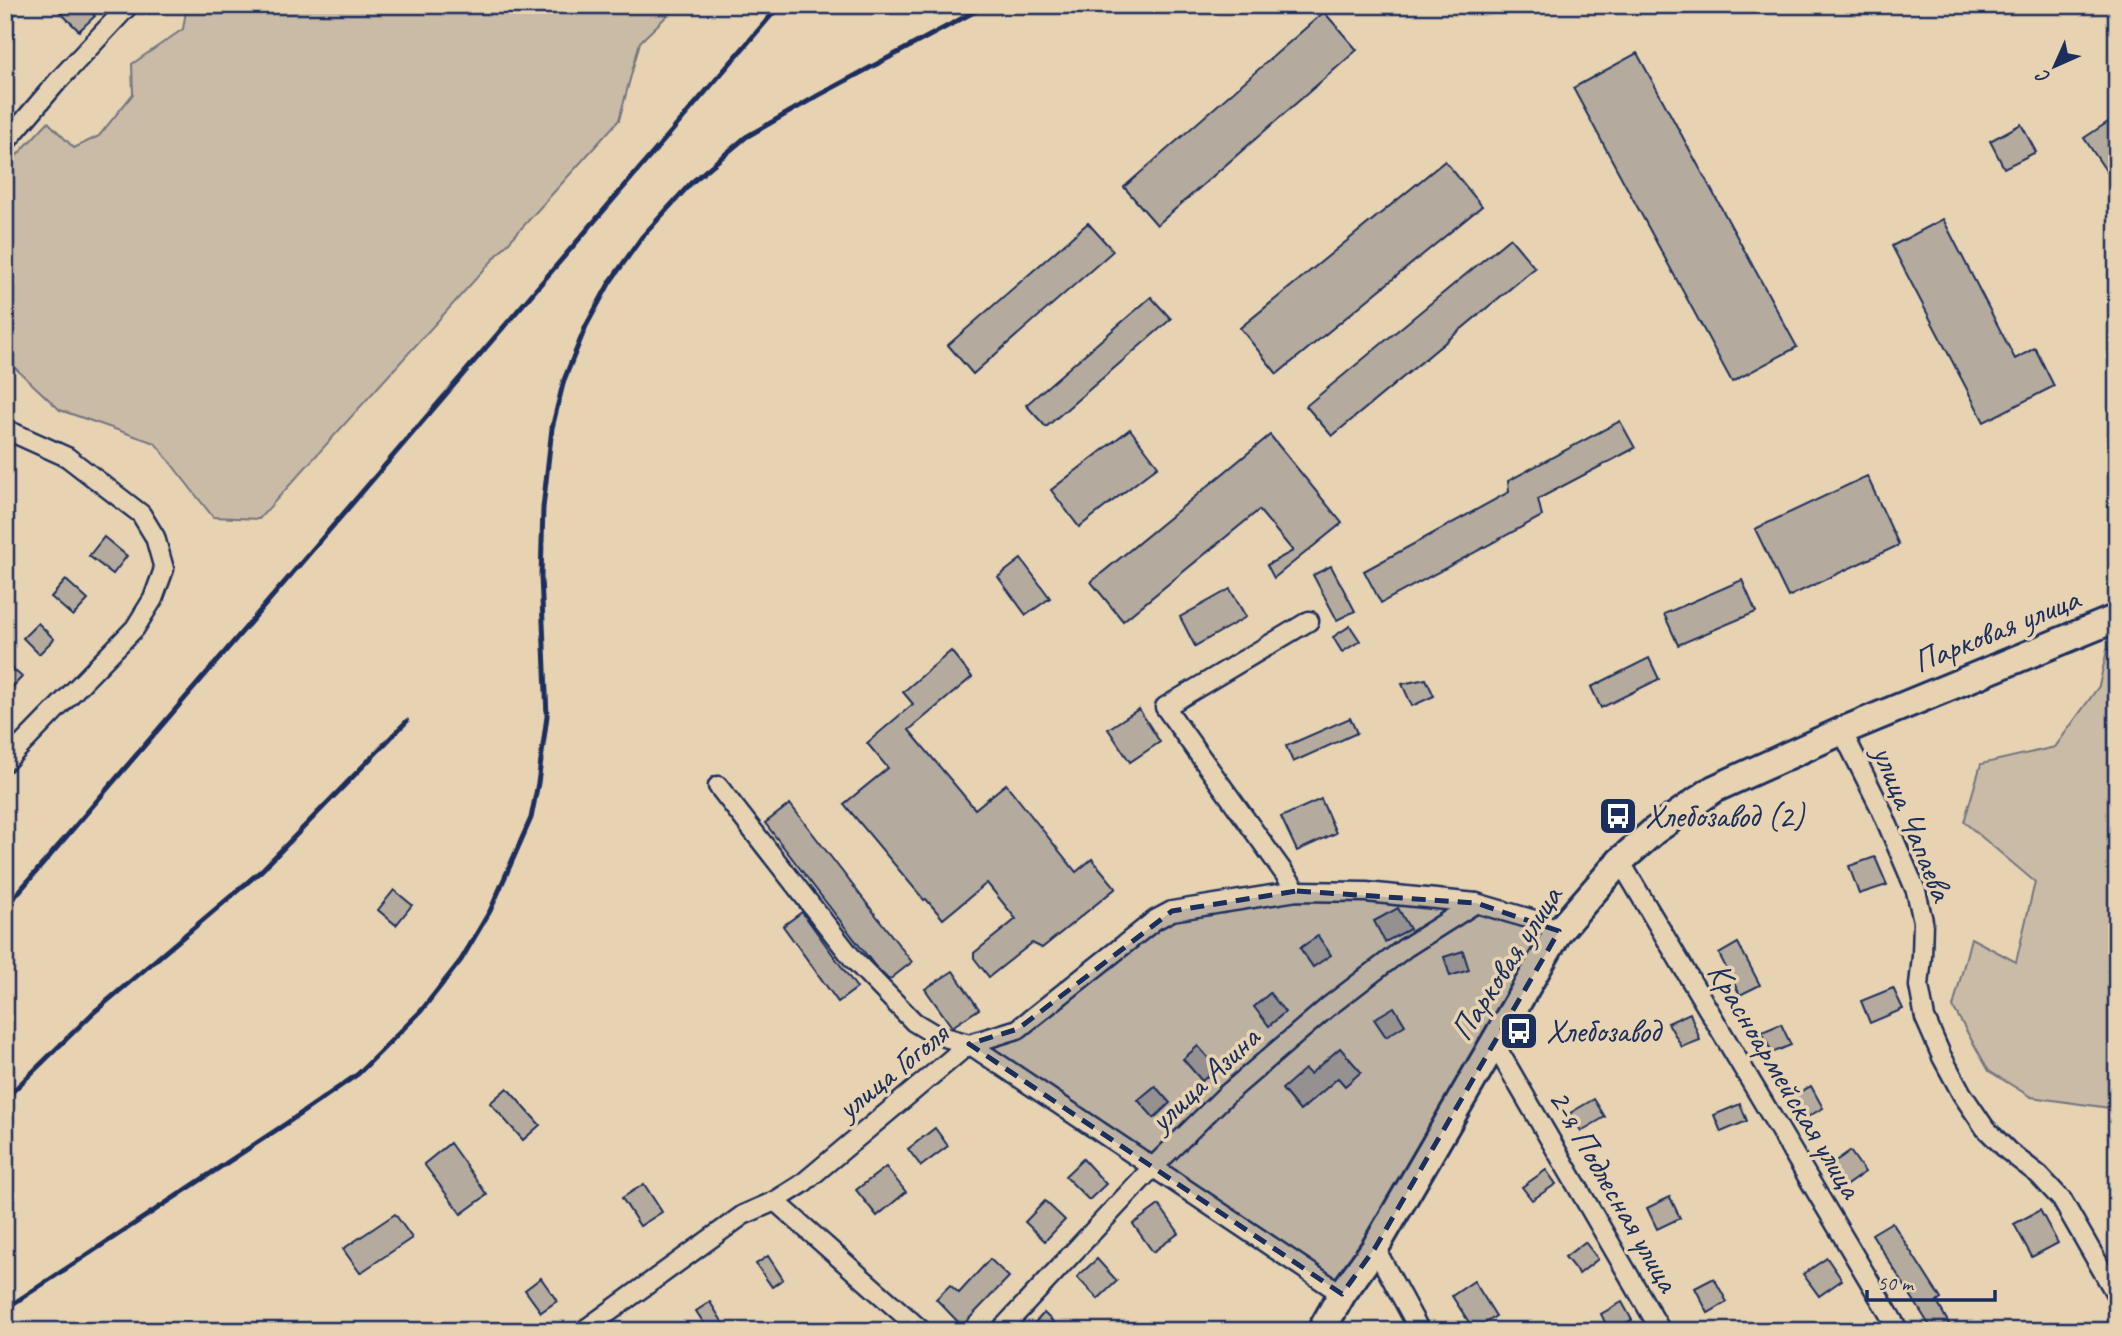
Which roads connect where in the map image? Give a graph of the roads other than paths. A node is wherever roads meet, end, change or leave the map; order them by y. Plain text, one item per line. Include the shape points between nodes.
1 (129, 5) edge
2 (5, 143) edge
3 (5, 429) edge
4 (2117, 618) edge
5 (1309, 621) dead end
6 (1842, 731) junction
7 (5, 762) edge
8 (718, 786) dead end
9 (1620, 860) junction
10 (1297, 891) junction
11 (1476, 902) junction
12 (1559, 931) junction
13 (1494, 1043) junction
14 (969, 1044) junction
15 (1153, 1167) junction
16 (775, 1201) junction
17 (1375, 1248) junction
18 (1342, 1294) junction
19 (2117, 1296) edge
20 (583, 1331) edge
21 (922, 1331) edge
22 (1000, 1331) edge
23 (1321, 1331) edge
24 (1420, 1331) edge
25 (1661, 1331) edge
26 (1899, 1331) edge

1 - 2 street
3 - 7 street via 68,457 141,514 155,537 164,569 135,628
4 - 6 main road, Парковая улица
5 - 10 street via 1165,708
6 - 9 main road, Парковая улица via 1714,789
6 - 19 street, улица Чапаева via 1916,891 1923,921 1919,986 1925,1018 1942,1057 1985,1128 2062,1200
8 - 14 street via 853,959 914,1021 934,1034
9 - 12 main road, Парковая улица
9 - 26 street, Красноармейская улица
10 - 11 street, улица Гоголя
10 - 14 street, улица Гоголя via 1172,911 1018,1028
11 - 12 street, улица Гоголя
11 - 15 street, улица Азина via 1405,948 1328,1007 1227,1094
12 - 13 main road, Парковая улица
13 - 17 main road, Парковая улица
13 - 25 street, 2-я Подлесная улица
14 - 15 street
14 - 16 street, улица Гоголя via 802,1184
15 - 18 street
15 - 22 street, улица Азина
16 - 20 street, улица Гоголя via 743,1215
16 - 21 street
17 - 18 main road, Парковая улица
17 - 24 street
18 - 23 main road, Парковая улица

